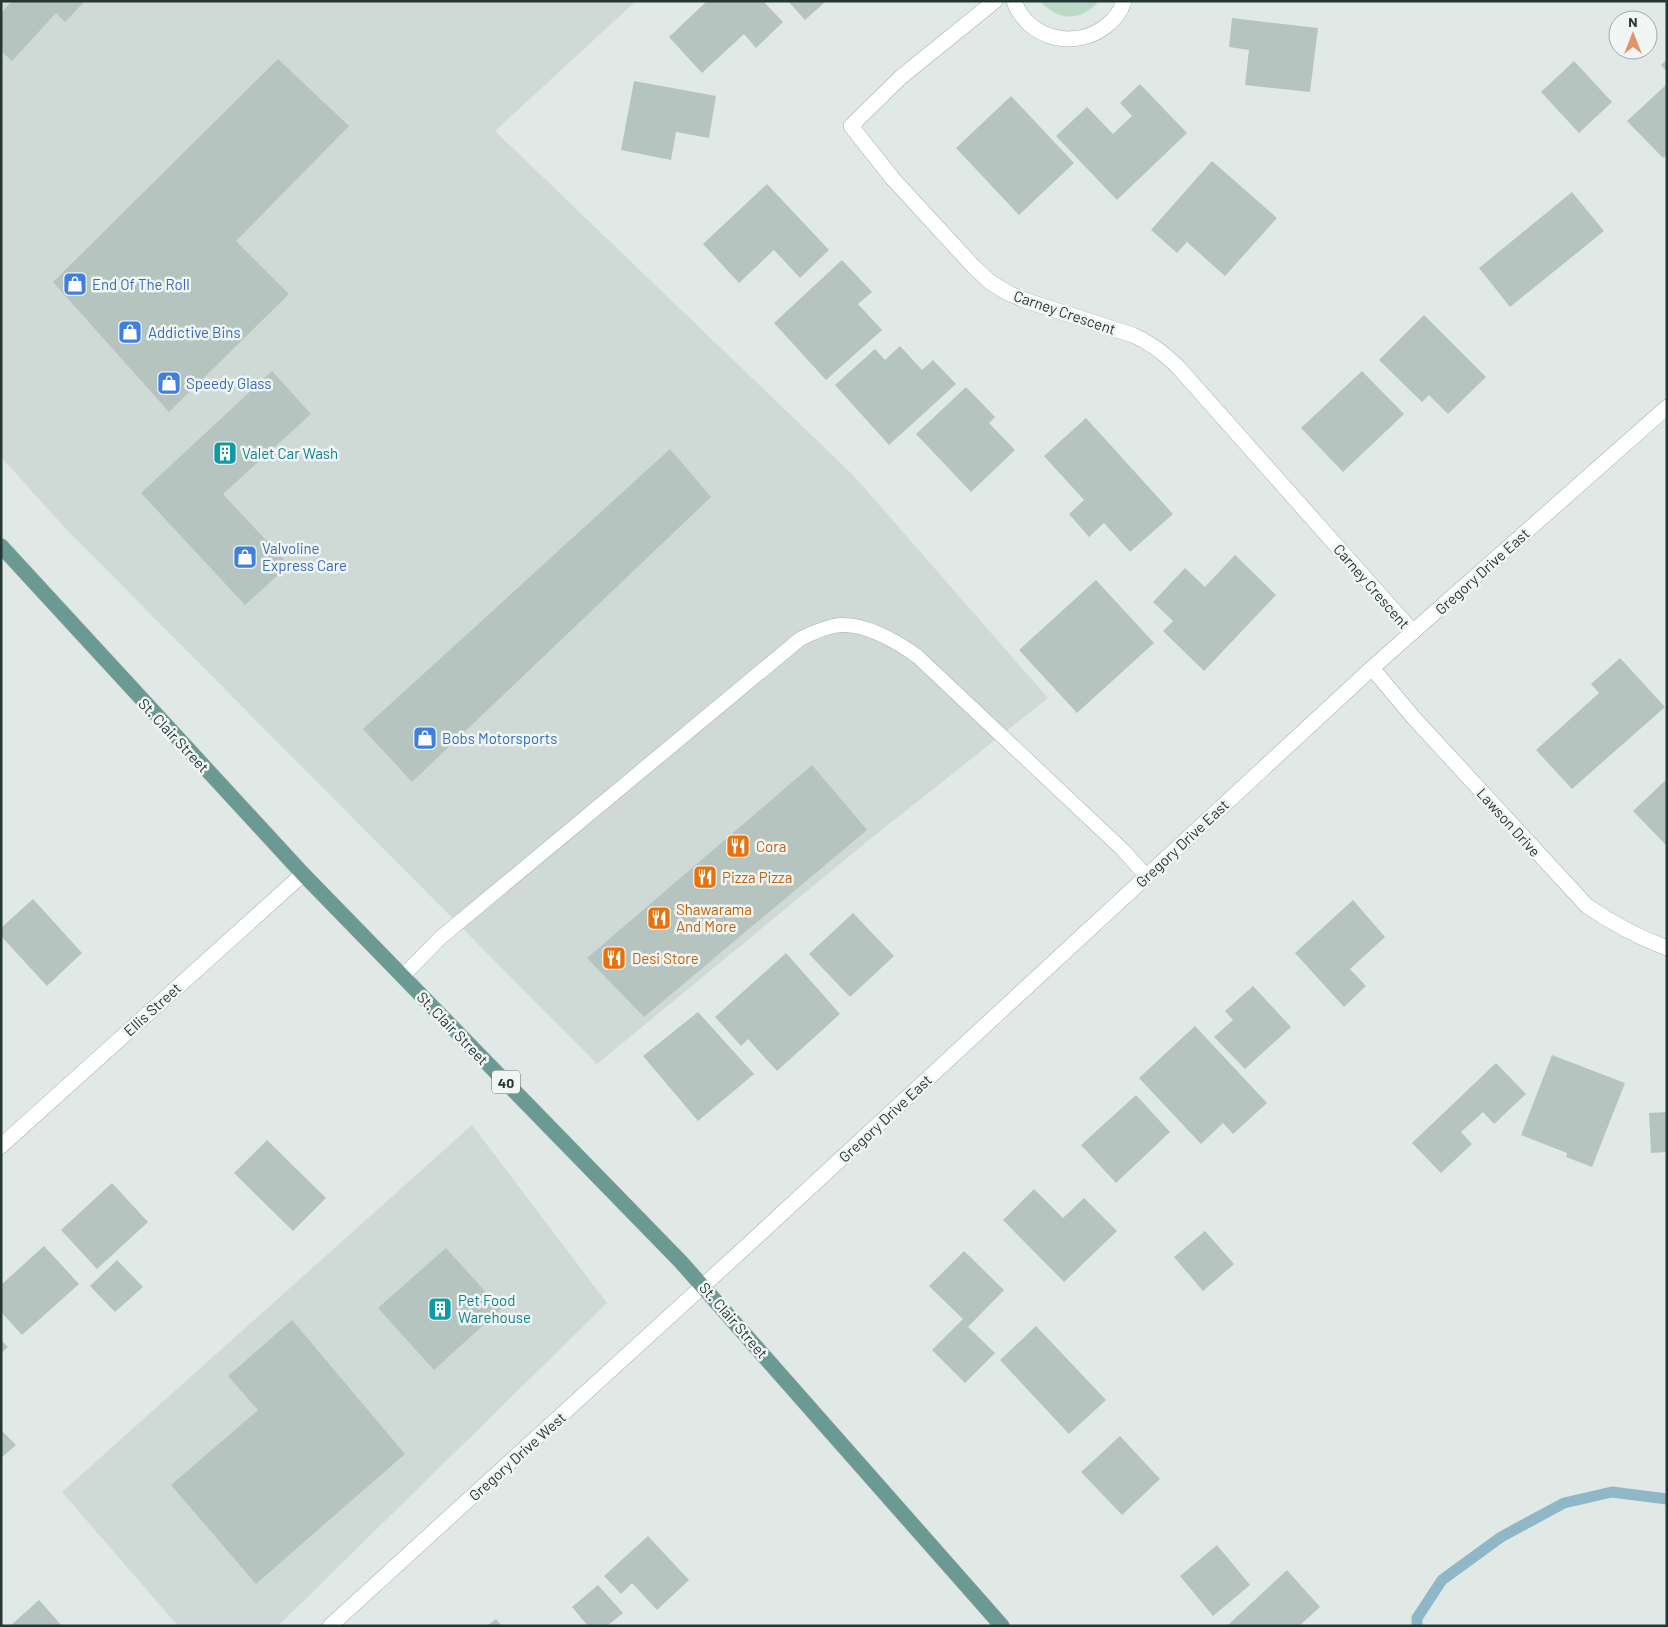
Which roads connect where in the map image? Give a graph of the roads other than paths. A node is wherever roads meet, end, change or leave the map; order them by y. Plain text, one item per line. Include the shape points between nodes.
1 (995, 1) edge
2 (1014, 1) edge
3 (1124, 1) edge
4 (1667, 407) edge
5 (1, 546) edge
6 (1413, 632) junction
7 (1372, 668) junction
8 (303, 874) junction
9 (1146, 877) junction
10 (1667, 948) edge
11 (403, 976) junction
12 (1, 1146) edge
13 (703, 1286) junction
14 (330, 1626) edge
15 (1002, 1626) edge

1 - 6 street, Carney Crescent via 901,77 851,126 893,179 990,282 1027,301 1133,335 1164,354
2 - 3 street via 1026,21 1042,33 1060,39 1079,39 1098,32 1113,21
4 - 6 street, Gregory Drive East
5 - 8 main road, St. Clair Street / 40
6 - 7 street, Gregory Drive East
7 - 9 street, Gregory Drive East
7 - 10 street, Lawson Drive via 1587,906 1644,940
8 - 11 main road, St. Clair Street / 40
8 - 12 street, Ellis Street
9 - 11 lane via 1123,850 916,656 900,644 872,631 841,626 800,639 440,938
9 - 13 street, Gregory Drive East
11 - 13 main road, St. Clair Street / 40
13 - 14 street, Gregory Drive West
13 - 15 main road, St. Clair Street / 40

